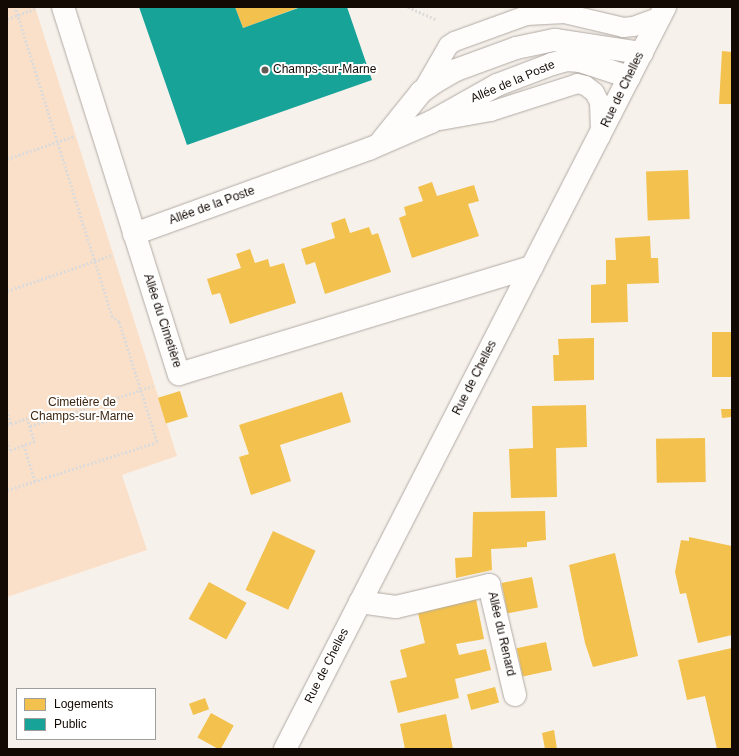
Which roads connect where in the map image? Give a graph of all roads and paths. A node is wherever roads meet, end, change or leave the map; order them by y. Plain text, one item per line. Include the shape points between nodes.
1 (15, 7) edge
2 (42, 7) edge
3 (63, 7) edge
4 (663, 11) edge
5 (18, 15) junction
6 (7, 19) edge
7 (642, 53) junction
8 (629, 77) junction
9 (421, 92) junction
10 (431, 122) junction
11 (101, 128) junction
12 (600, 137) junction
13 (58, 142) junction
14 (380, 144) junction
15 (7, 159) edge
16 (134, 234) junction
17 (95, 262) junction
18 (532, 267) junction
19 (7, 291) edge
20 (179, 374) junction
21 (141, 391) junction
22 (7, 410) edge
23 (11, 424) junction
24 (7, 425) edge
25 (30, 426) junction
26 (7, 441) edge
27 (24, 445) junction
28 (35, 481) junction
29 (7, 490) edge
30 (360, 602) junction
31 (515, 695) dead end
32 (285, 749) edge

1 - 5 path
2 - 5 path
3 - 11 street, Allée du Cimetière
4 - 7 street, Rue de Chelles
4 - 9 lane via 633,26 623,27 564,14 526,15 448,45
5 - 6 path
5 - 13 path
7 - 8 street, Rue de Chelles
7 - 9 street, Allée de la Poste via 561,41 540,42 456,70
8 - 10 street, Allée de la Poste via 580,61 567,60 497,85
8 - 12 street, Rue de Chelles
9 - 14 street, Allée de la Poste
10 - 12 lane via 490,111 577,83 594,92 599,102
10 - 14 street, Allée de la Poste
11 - 13 path
11 - 16 street, Allée du Cimetière
12 - 18 street, Rue de Chelles
13 - 15 path
13 - 17 path
14 - 16 street, Allée de la Poste
16 - 17 path via 113,255
16 - 20 street, Allée du Cimetière
17 - 19 path
17 - 21 path via 112,317 119,322
18 - 20 street, Allée du Cimetière
18 - 30 street, Rue de Chelles
20 - 21 path
21 - 25 path
21 - 28 path via 157,442
22 - 23 path
23 - 24 path
23 - 25 path via 27,418
25 - 27 path via 35,442
26 - 27 path via 10,450
27 - 28 path
28 - 29 path
30 - 31 street, Allée du Renard via 396,607 489,585
30 - 32 street, Rue de Chelles

